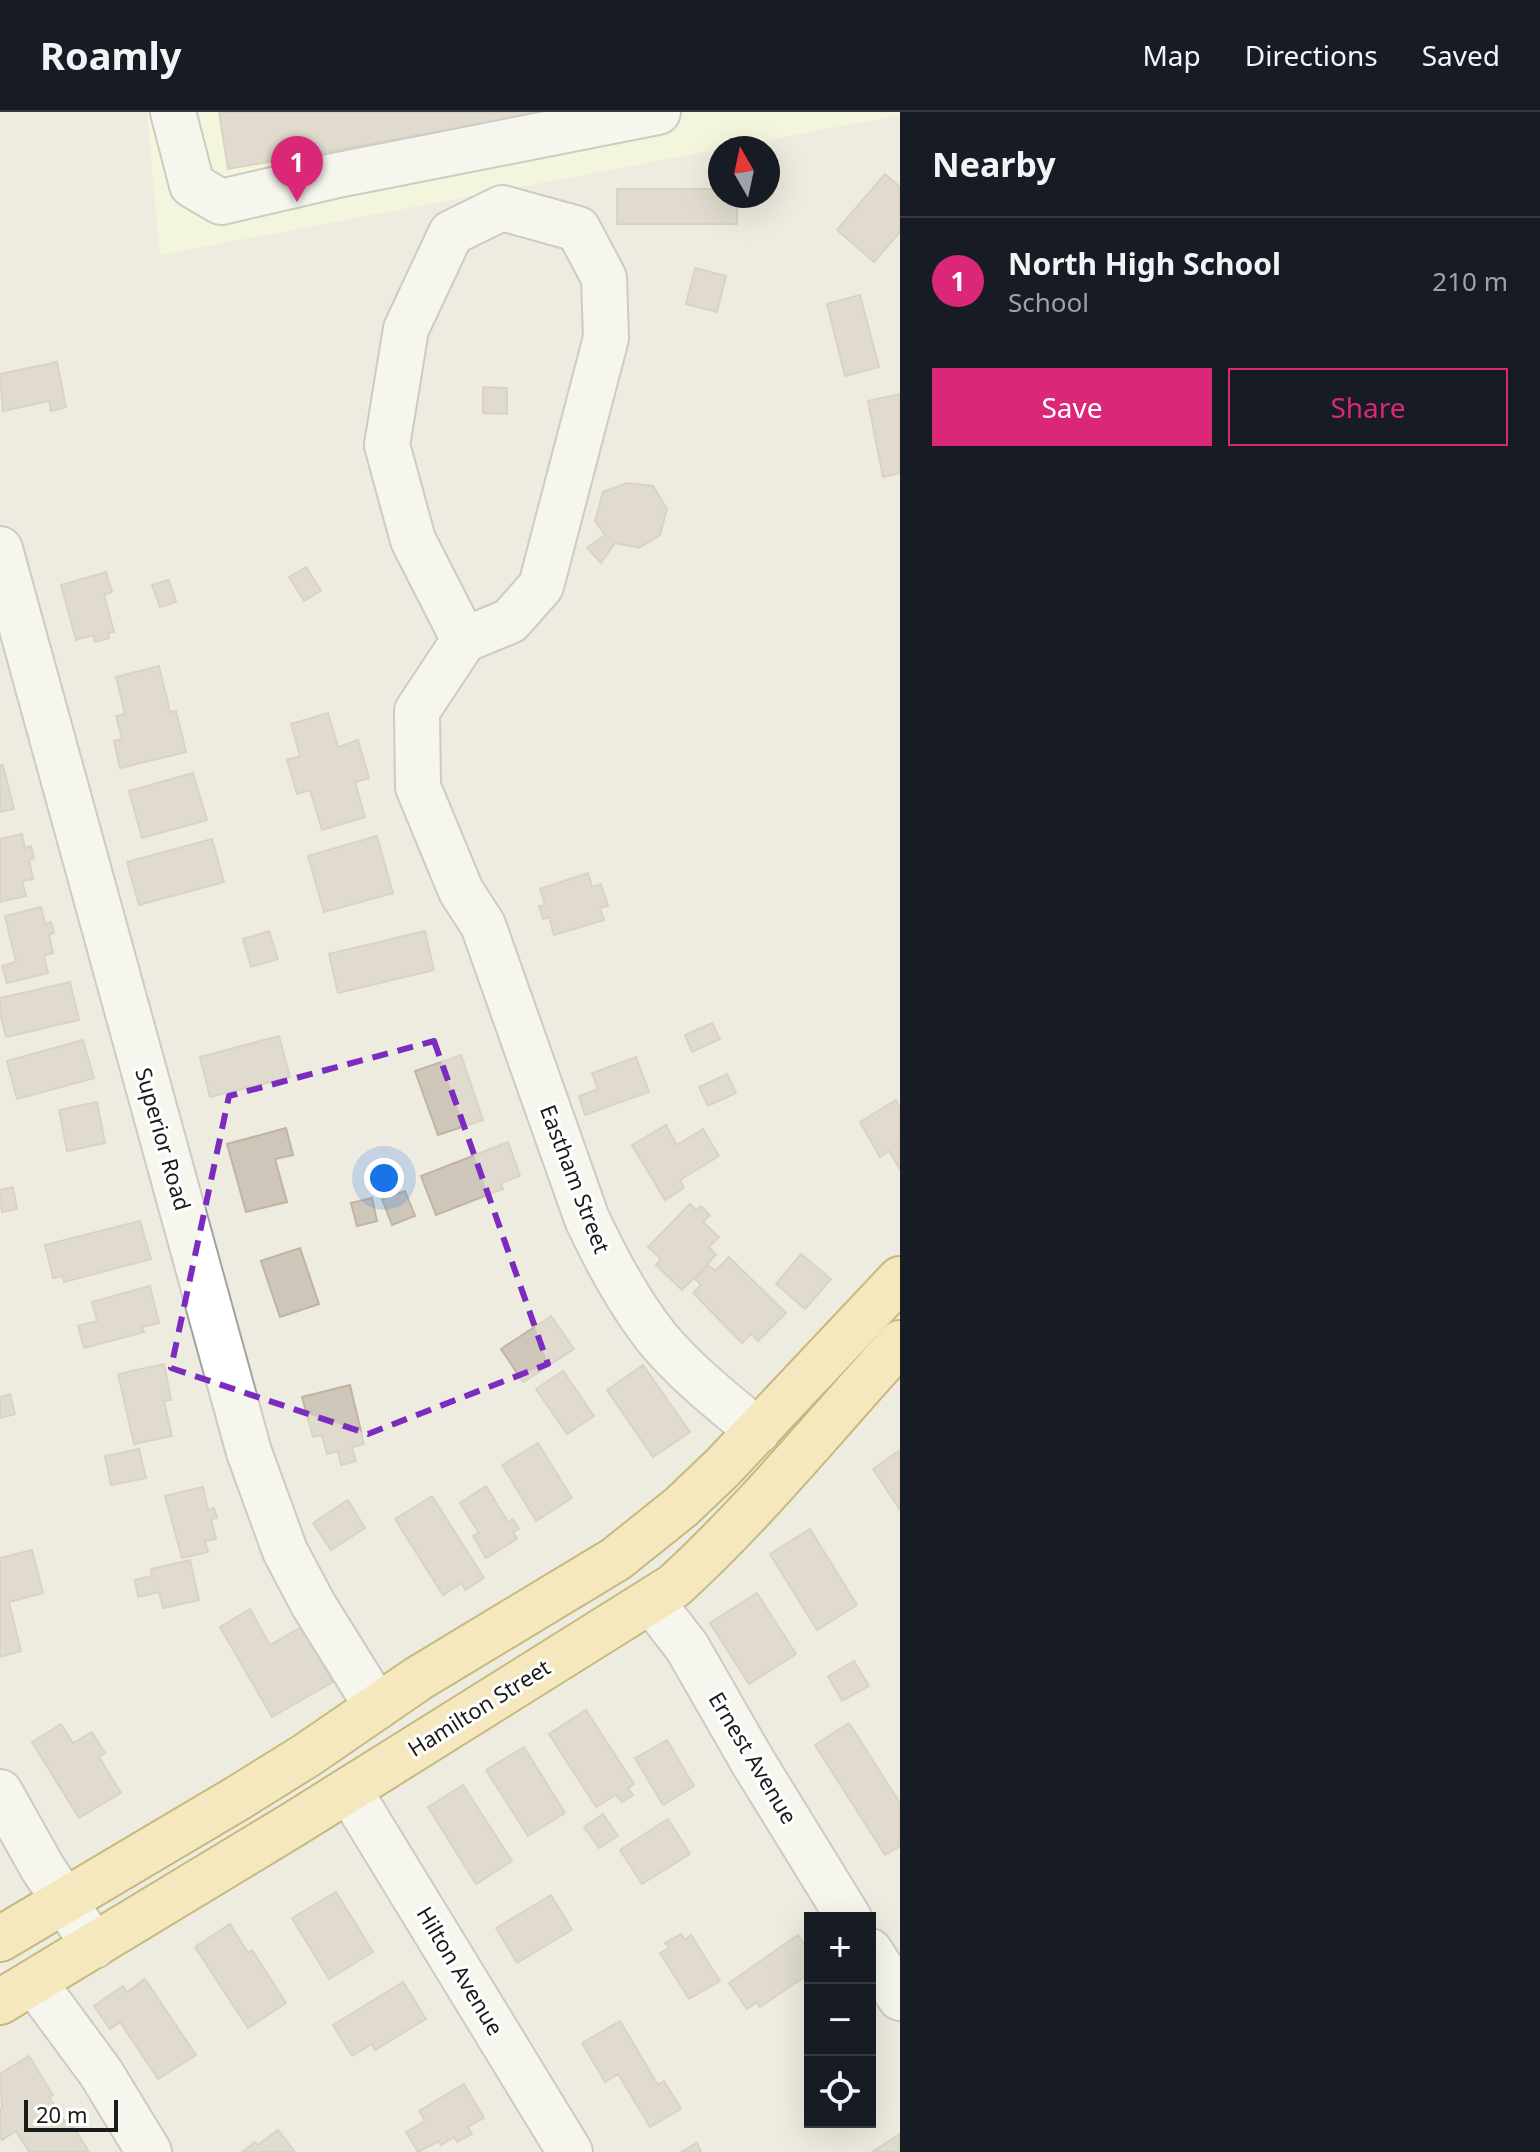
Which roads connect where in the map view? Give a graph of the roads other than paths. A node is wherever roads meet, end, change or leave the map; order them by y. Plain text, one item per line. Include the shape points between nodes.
1 (173, 112) edge
2 (658, 112) edge
3 (0, 549) edge
4 (464, 640) junction
5 (900, 1279) edge
6 (867, 1315) junction
7 (899, 1345) edge
8 (758, 1431) junction
9 (652, 1602) junction
10 (377, 1707) junction
11 (349, 1790) junction
12 (0, 1792) edge
13 (65, 1901) junction
14 (845, 1912) edge
15 (0, 1939) edge
16 (94, 1946) junction
17 (876, 1960) edge
18 (17, 1992) edge
19 (900, 1998) edge
20 (149, 2152) edge
21 (570, 2152) edge

1 - 2 street via 192,185 221,202
3 - 10 street, Superior Road via 249,1452 285,1551
4 - 4 street via 413,540 387,445 406,329 451,233 502,208 578,229 604,278 606,338 541,586 510,621
4 - 8 street, Eastham Street via 417,711 418,787 461,891 483,925 583,1208 608,1263 658,1339
5 - 6 main road
6 - 7 street
6 - 8 main road
7 - 9 main road, Hamilton Street via 719,1545
8 - 10 main road via 681,1507 616,1559
9 - 11 main road, Hamilton Street
9 - 14 street, Ernest Avenue via 687,1647
10 - 13 main road
11 - 16 main road, Hamilton Street
11 - 21 street, Hilton Avenue
12 - 13 street
13 - 15 main road
13 - 16 street
16 - 18 main road, Hamilton Street
17 - 19 street
18 - 20 street via 101,2073

